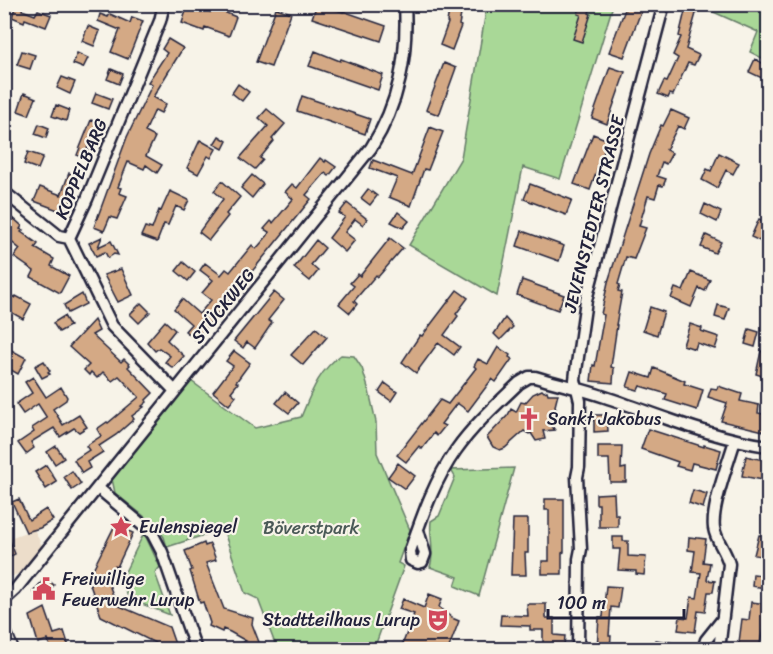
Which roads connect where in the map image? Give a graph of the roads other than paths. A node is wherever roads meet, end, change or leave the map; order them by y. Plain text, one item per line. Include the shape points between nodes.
1 (164, 4) edge
2 (405, 4) edge
3 (664, 4) edge
4 (4, 192) edge
5 (69, 238) junction
6 (577, 388) junction
7 (175, 391) junction
8 (735, 440) junction
9 (768, 446) edge
10 (98, 488) junction
11 (418, 530) dead end
12 (4, 600) edge
13 (724, 617) junction
14 (4, 633) edge
15 (11, 650) edge
16 (196, 650) edge
17 (578, 650) edge
18 (704, 650) edge
19 (719, 650) edge

1 - 5 street, KOPPELBARG
2 - 7 street, STÜCKWEG via 402,75 379,135
3 - 6 street, JEVENSTEDTER STRASSE via 586,300
4 - 5 street via 59,236
5 - 7 street, KOPPELBARG via 112,326
6 - 8 street
6 - 11 street via 535,377 519,383 456,449 438,480
6 - 17 street, JEVENSTEDTER STRASSE via 581,549
7 - 10 street, STÜCKWEG
8 - 9 street
8 - 13 street via 714,519 729,564
10 - 12 street, STÜCKWEG
10 - 16 street via 144,525 158,543
13 - 18 street via 706,640
13 - 19 street
14 - 15 main road

